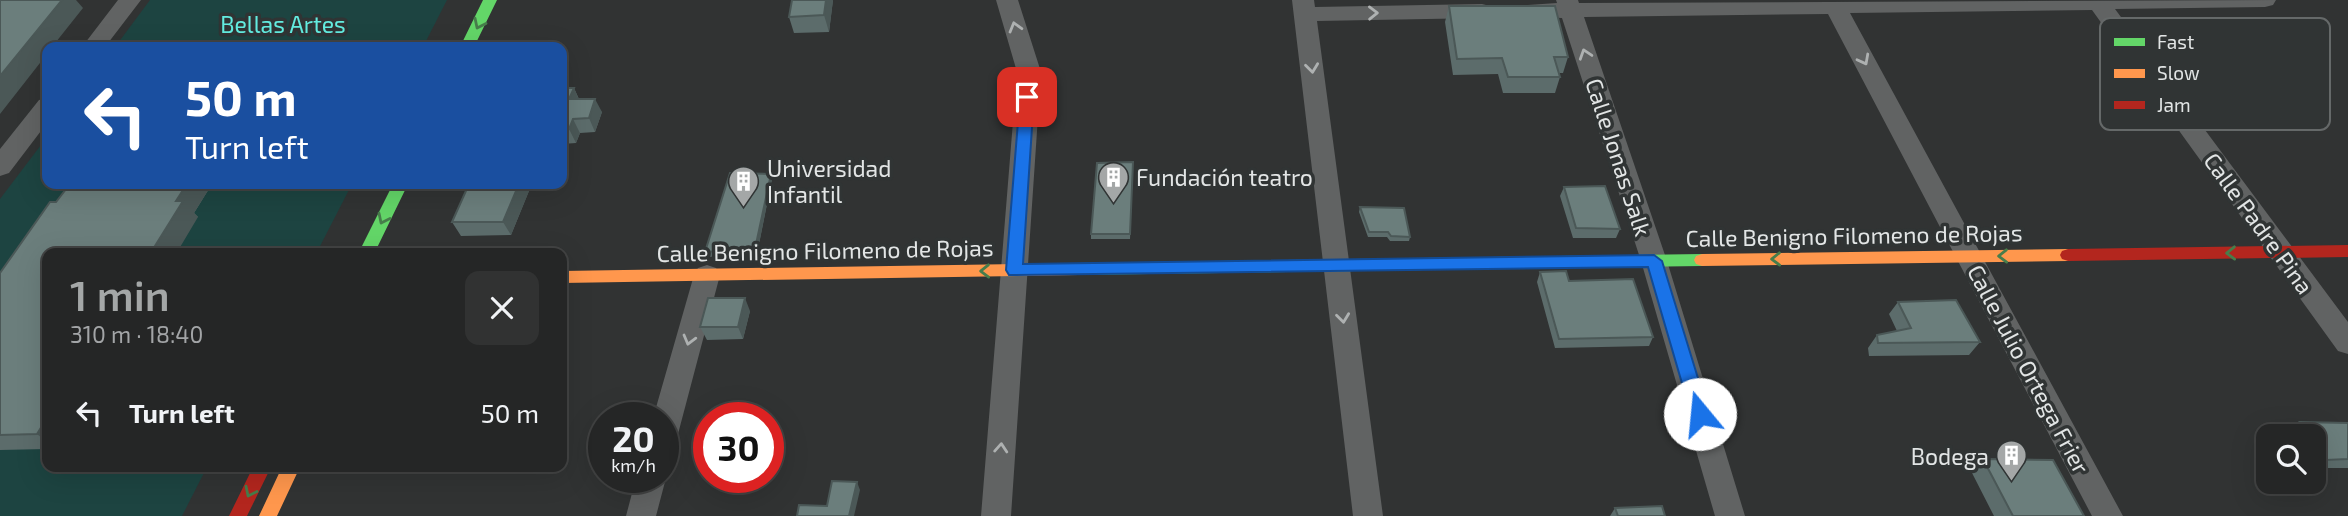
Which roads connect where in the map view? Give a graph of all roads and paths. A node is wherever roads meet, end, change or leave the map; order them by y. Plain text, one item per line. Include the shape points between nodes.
1 (130, 0) edge
2 (490, 0) edge
3 (1007, 0) edge
4 (2264, 0) edge
5 (2096, 1) edge
6 (1834, 3) edge
7 (1569, 5) edge
8 (1304, 7) edge
9 (2108, 18) edge
10 (97, 42) edge
11 (469, 42) edge
12 (42, 112) edge
13 (2191, 130) edge
14 (0, 167) edge
15 (398, 189) edge
16 (369, 248) edge
17 (2348, 251) edge
18 (2280, 252) junction
19 (1969, 257) junction
20 (1654, 261) junction
21 (1337, 266) junction
22 (1014, 270) junction
23 (707, 275) junction
24 (567, 277) edge
25 (2348, 343) edge
26 (672, 402) edge
27 (260, 472) edge
28 (289, 472) edge
29 (647, 493) edge
30 (238, 516) edge
31 (268, 516) edge
32 (641, 516) edge
33 (996, 516) edge
34 (1368, 516) edge
35 (1730, 516) edge
36 (2108, 516) edge

1 - 10 street
2 -> 11 street
22 -> 3 street via 1028,72
4 - 5 street
5 - 6 street
5 - 9 street, Calle Padre Pina
6 - 7 street
6 -> 19 street, Calle Julio Ortega Frier
8 -> 7 street
20 -> 7 street, Calle Jonas Salk
8 -> 21 street
12 - 14 street
13 - 18 street, Calle Padre Pina
15 -> 16 street
17 - 18 street, Calle Benigno Filomeno de Rojas
18 -> 19 street, Calle Benigno Filomeno de Rojas
18 - 25 street, Calle Padre Pina
19 -> 20 street, Calle Benigno Filomeno de Rojas
19 - 36 street, Calle Julio Ortega Frier
20 - 21 street, Calle Benigno Filomeno de Rojas
20 - 35 street, Calle Jonas Salk
21 - 22 street, Calle Benigno Filomeno de Rojas
21 -> 34 street
22 -> 23 street, Calle Benigno Filomeno de Rojas
33 -> 22 street
23 - 24 street, Calle Benigno Filomeno de Rojas
23 -> 26 street
27 -> 30 street
28 - 31 street
29 - 32 street

